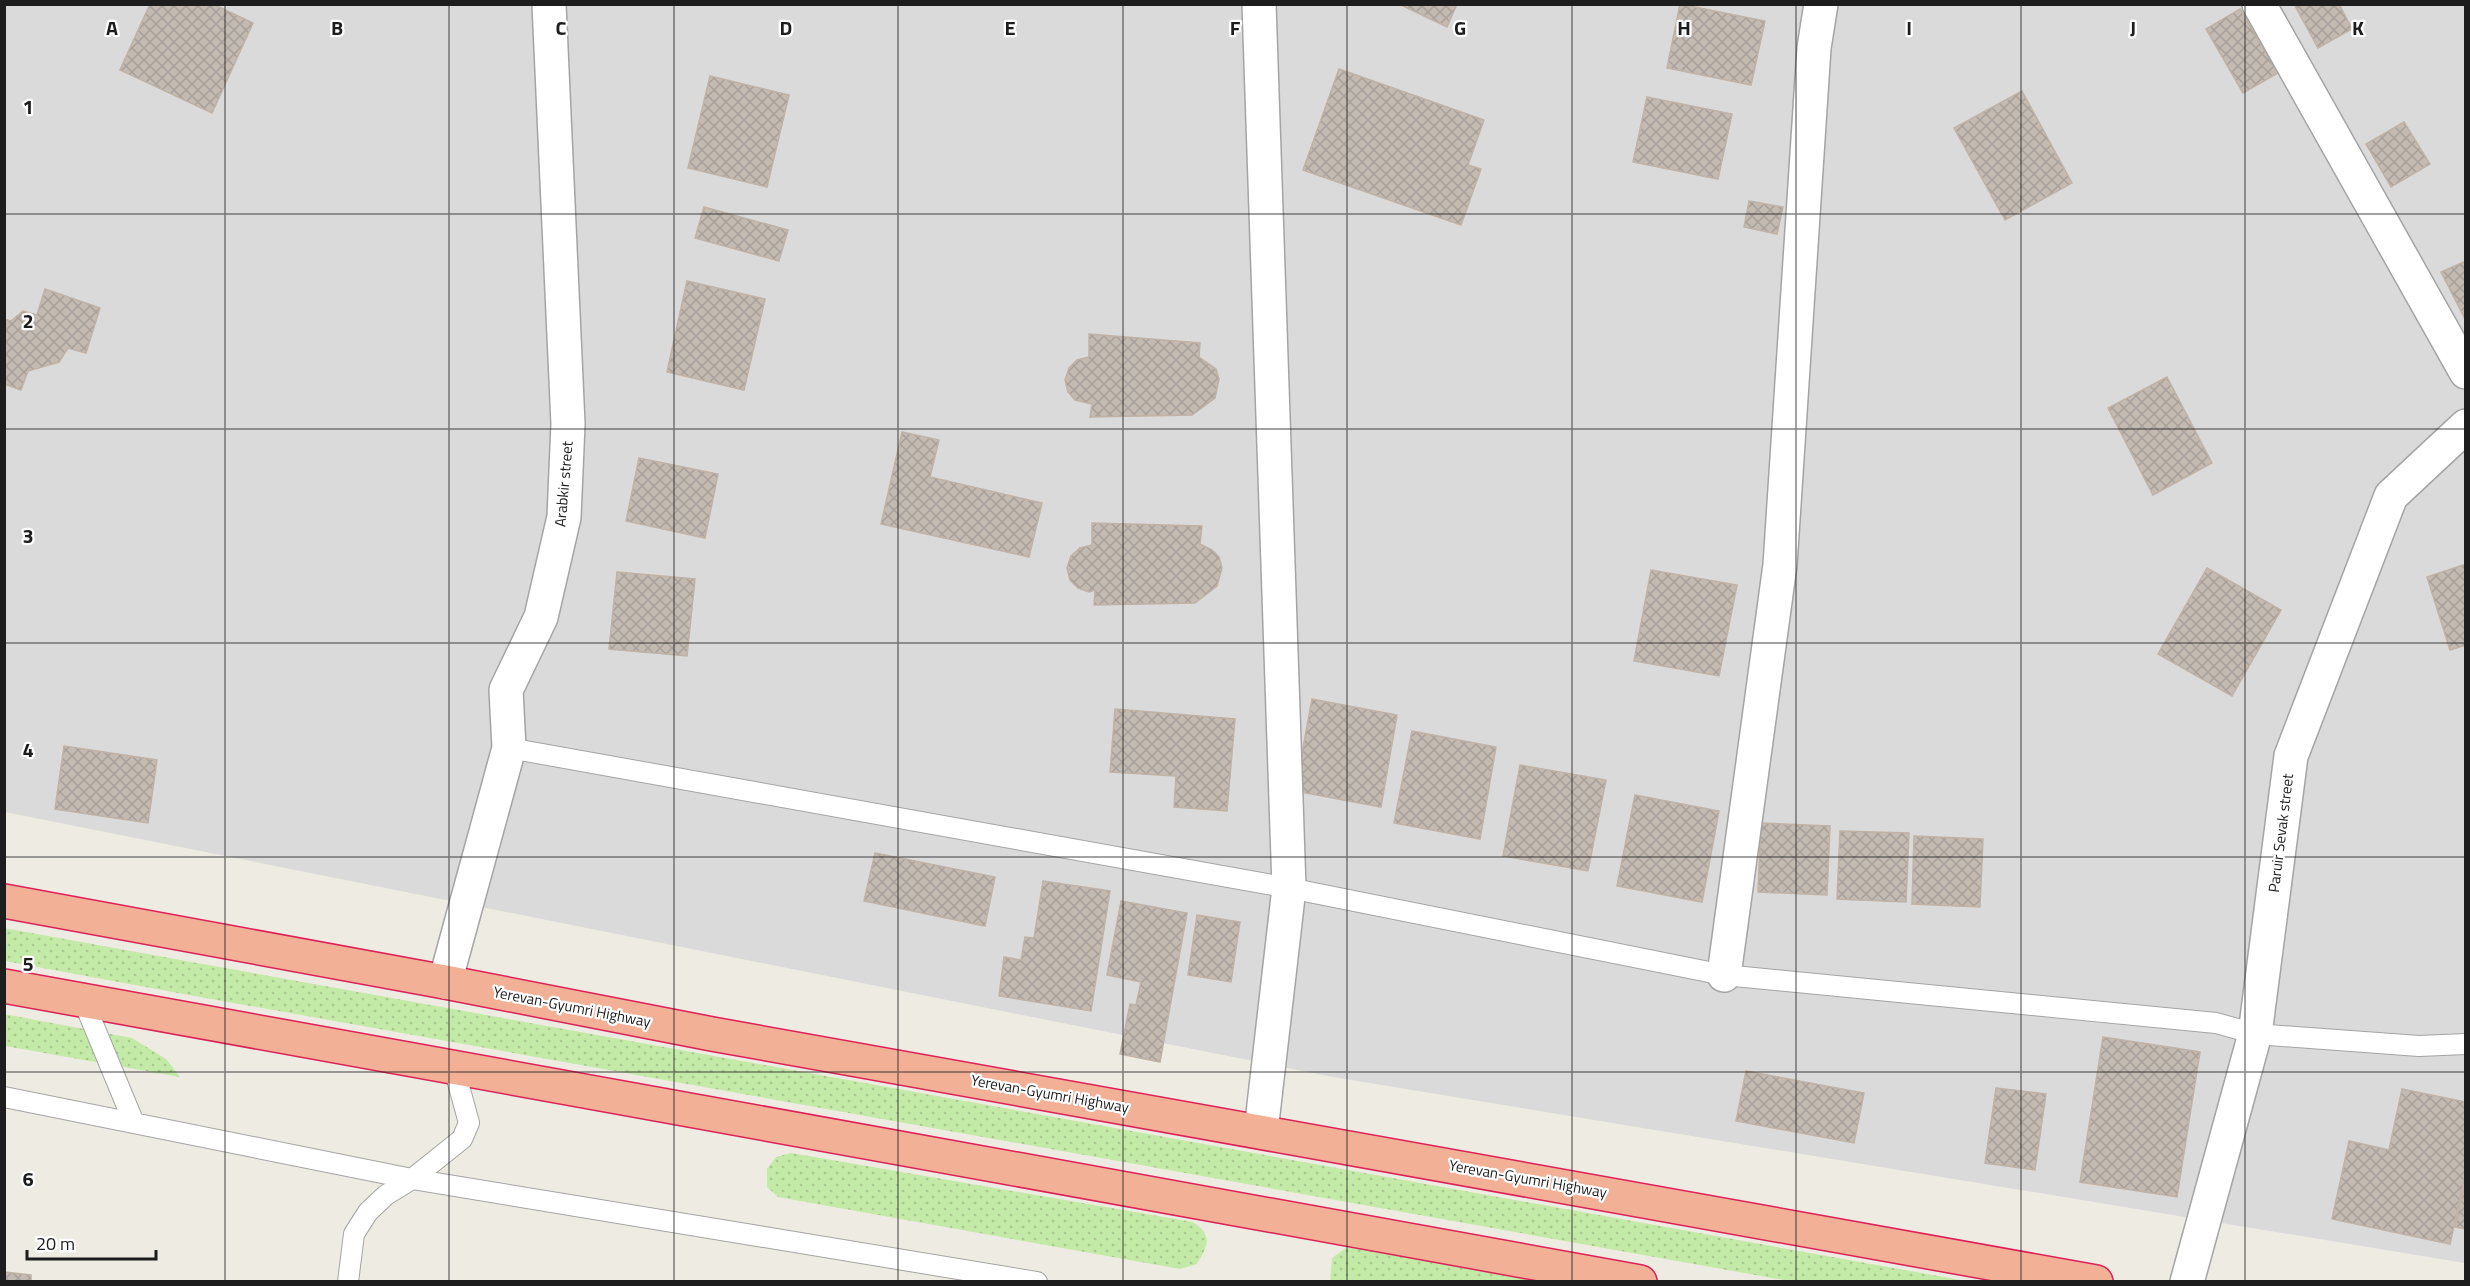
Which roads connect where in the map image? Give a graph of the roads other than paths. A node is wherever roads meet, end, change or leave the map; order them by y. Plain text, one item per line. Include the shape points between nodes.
1 (549, 4) edge
2 (1259, 4) edge
3 (1821, 4) edge
4 (2259, 4) edge
5 (2466, 372) edge
6 (2466, 426) edge
7 (509, 748) junction
8 (1289, 888) junction
9 (4, 901) edge
10 (1724, 975) junction
11 (445, 982) junction
12 (4, 986) edge
13 (83, 1000) junction
14 (2255, 1034) junction
15 (2466, 1044) edge
16 (454, 1068) junction
17 (4, 1096) edge
18 (134, 1123) junction
19 (1261, 1131) junction
20 (412, 1179) junction
21 (348, 1281) edge
22 (1037, 1281) edge
23 (1640, 1281) edge
24 (2096, 1281) edge
25 (2187, 1281) edge

1 - 7 street, Arabkir street via 568,424 564,517 541,617 506,690
2 - 8 street
3 - 10 street via 1814,48 1780,565
4 - 5 street
6 - 14 street, Paruir Sevak street via 2391,496 2291,756
7 - 8 lane
7 - 11 street, Arabkir street
8 - 10 lane
8 - 19 street
9 - 11 highway, Yerevan-Gyumri Highway
10 - 14 lane via 2216,1023
11 - 19 highway, Yerevan-Gyumri Highway via 712,1034
12 - 13 highway
13 - 16 highway
13 - 18 lane
14 - 15 lane via 2419,1046
14 - 25 street, Paruir Sevak street
16 - 20 lane via 469,1123 462,1139
16 - 23 highway
17 - 18 lane
18 - 20 lane
19 - 24 highway, Yerevan-Gyumri Highway
20 - 21 lane via 368,1212 354,1234
20 - 22 lane

